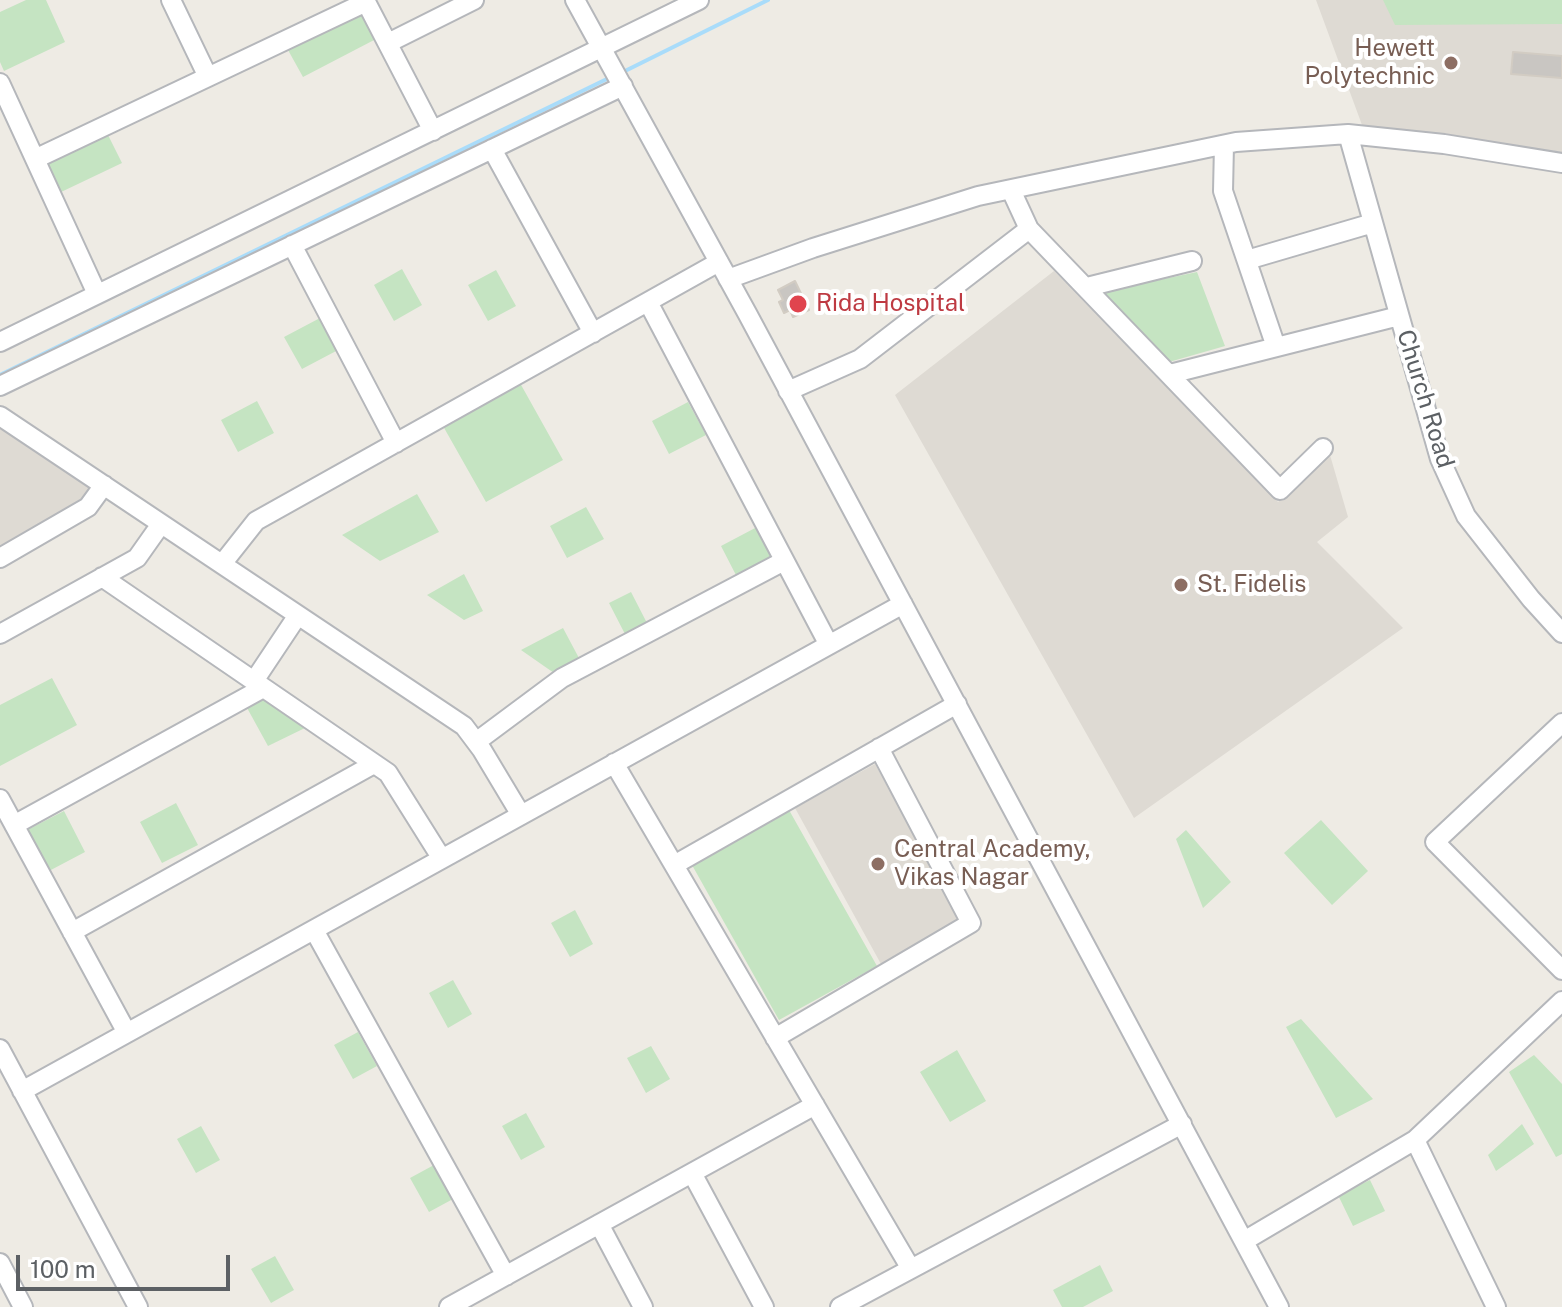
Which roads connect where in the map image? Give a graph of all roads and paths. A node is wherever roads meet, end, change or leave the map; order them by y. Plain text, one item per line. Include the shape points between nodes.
1 (171, 0) edge
2 (474, 0) edge
3 (575, 0) edge
4 (699, 0) edge
5 (365, 1) edge
6 (388, 43) junction
7 (602, 49) junction
8 (208, 77) junction
9 (618, 78) junction
10 (0, 83) edge
11 (433, 131) junction
12 (1348, 134) junction
13 (1224, 145) junction
14 (492, 149) junction
15 (35, 159) junction
16 (1562, 163) edge
17 (1011, 190) junction
18 (1373, 223) junction
19 (1029, 229) junction
20 (292, 245) junction
21 (1247, 260) junction
22 (1192, 261) dead end
23 (723, 270) junction
24 (1087, 287) junction
25 (97, 294) junction
26 (648, 302) junction
27 (1399, 316) junction
28 (593, 333) junction
29 (0, 342) edge
30 (1276, 347) junction
31 (1170, 374) junction
32 (0, 386) edge
33 (788, 391) junction
34 (0, 416) edge
35 (396, 443) junction
36 (1323, 448) dead end
37 (104, 485) junction
38 (161, 524) junction
39 (0, 558) edge
40 (784, 561) junction
41 (222, 564) junction
42 (102, 577) junction
43 (903, 604) junction
44 (298, 615) junction
45 (1562, 633) edge
46 (0, 634) edge
47 (829, 645) junction
48 (258, 684) junction
49 (957, 704) junction
50 (1562, 723) edge
51 (476, 742) junction
52 (879, 748) junction
53 (614, 763) junction
54 (374, 764) junction
55 (0, 799) edge
56 (521, 815) junction
57 (14, 825) junction
58 (442, 859) junction
59 (674, 865) junction
60 (314, 930) junction
61 (72, 932) junction
62 (1562, 970) edge
63 (1562, 1001) edge
64 (127, 1033) junction
65 (775, 1038) junction
66 (0, 1049) edge
67 (13, 1085) edge
68 (815, 1105) junction
69 (1182, 1124) junction
70 (1415, 1140) junction
71 (692, 1173) junction
72 (599, 1224) junction
73 (1244, 1241) junction
74 (911, 1269) junction
75 (2, 1272) edge
76 (506, 1276) junction
77 (23, 1307) edge
78 (138, 1307) edge
79 (449, 1307) edge
80 (643, 1307) edge
81 (764, 1307) edge
82 (840, 1307) edge
83 (1279, 1307) edge
84 (1496, 1307) edge

1 - 8 street
2 - 6 street
3 - 7 street
4 - 7 street
5 - 6 street
5 - 8 street
6 - 11 street
7 - 9 street
7 - 11 street
8 - 15 street
9 - 14 street
9 - 23 street
10 - 15 street
11 - 25 street
12 - 13 street
12 - 16 street
12 - 18 street, Church Road
13 - 17 street
13 - 21 street via 1223,191
14 - 20 street
14 - 28 street
15 - 25 street
17 - 19 street
17 - 23 street
18 - 21 street
18 - 27 street, Church Road
19 - 24 street
19 - 33 street via 860,359
20 - 32 street
20 - 35 street
21 - 30 street
22 - 24 street
23 - 26 street
23 - 33 street
24 - 31 street
25 - 29 street
26 - 28 street
26 - 40 street
27 - 30 street
27 - 45 street, Church Road via 1440,459 1466,516
28 - 35 street
30 - 31 street
31 - 36 street via 1280,490
33 - 43 street
34 - 37 street
35 - 41 street via 256,521
37 - 38 street
37 - 39 street via 88,507
38 - 41 street
38 - 42 street via 137,558
40 - 47 street
40 - 51 street via 562,678
41 - 44 street
42 - 46 street
42 - 48 street
43 - 47 street
43 - 49 street
44 - 48 street
44 - 51 street via 464,726
47 - 53 street
48 - 54 street
48 - 57 street
49 - 52 street
49 - 69 street
50 - 62 street via 1435,842
51 - 56 street
52 - 59 street
52 - 65 street via 971,923
53 - 56 street
53 - 59 street
54 - 58 street via 388,773
54 - 61 street
55 - 57 street
56 - 58 street
57 - 61 street
58 - 60 street
59 - 65 street
60 - 64 street
60 - 76 street
61 - 64 street
63 - 70 street
64 - 67 street
65 - 68 street
66 - 67 street
67 - 78 street
68 - 71 street
68 - 74 street
69 - 73 street
69 - 74 street
70 - 73 street
70 - 84 street
71 - 72 street
71 - 81 street
72 - 76 street
72 - 80 street
73 - 83 street
74 - 82 street
75 - 77 street
76 - 79 street

